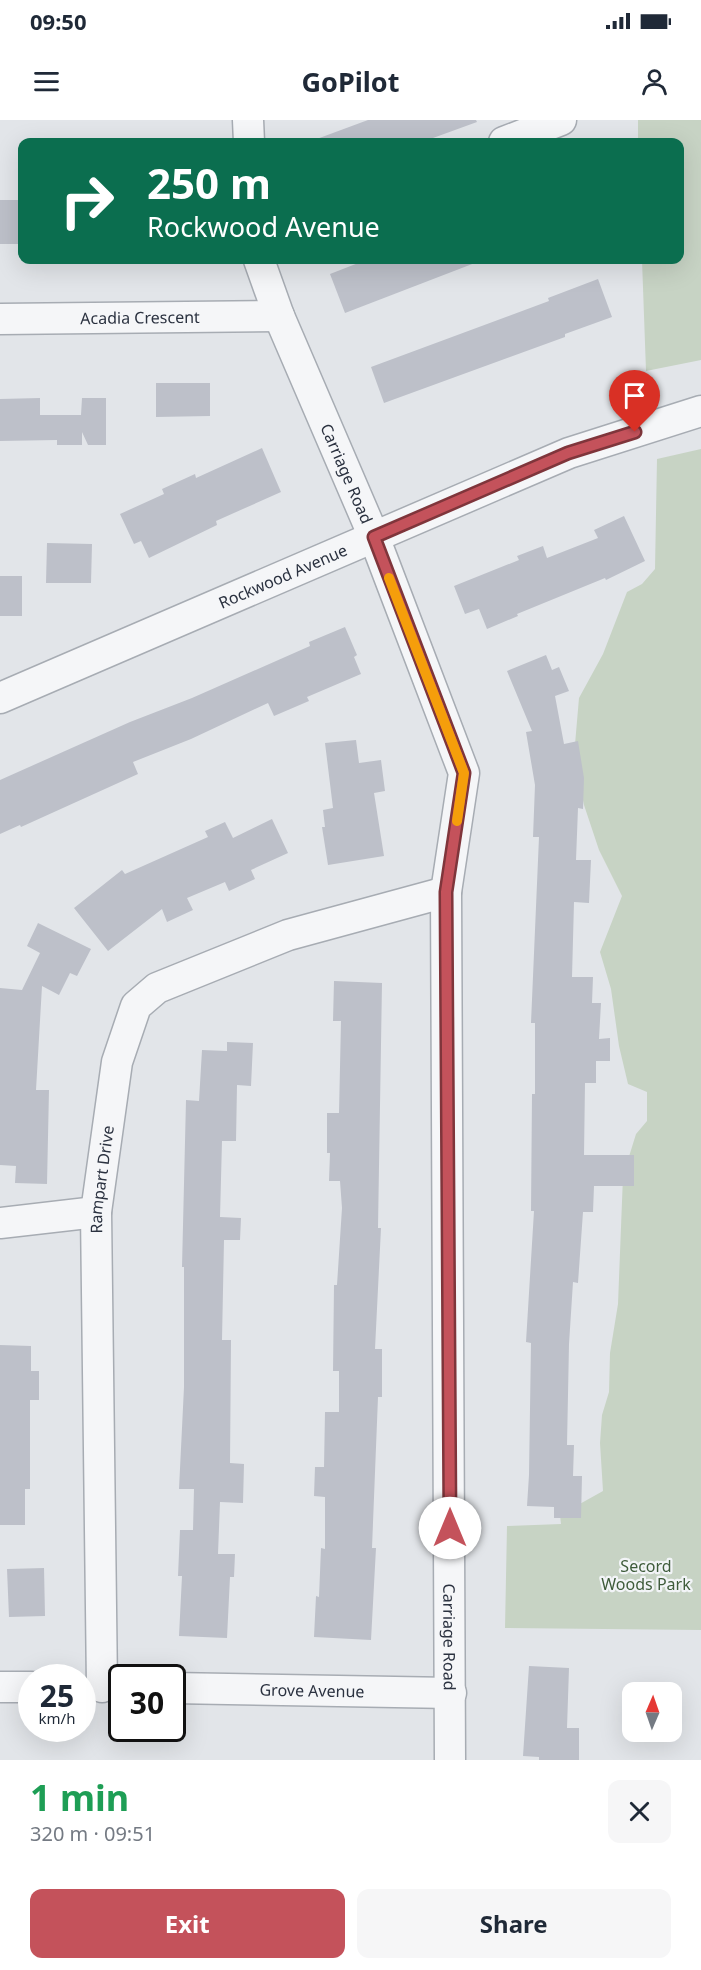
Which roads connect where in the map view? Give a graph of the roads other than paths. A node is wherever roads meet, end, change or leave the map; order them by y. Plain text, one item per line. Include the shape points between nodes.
1 (248, 120) edge
2 (561, 120) edge
3 (249, 138) edge
4 (514, 138) edge
5 (260, 264) edge
6 (279, 316) junction
7 (0, 319) edge
8 (701, 411) edge
9 (374, 537) junction
10 (0, 698) edge
11 (446, 892) junction
12 (96, 1212) junction
13 (0, 1223) edge
14 (0, 1687) edge
15 (18, 1687) edge
16 (102, 1687) edge
17 (186, 1688) edge
18 (451, 1693) junction
19 (450, 1760) edge

1 - 3 street
2 - 4 street
5 - 6 street, Carriage Road
6 - 7 street, Acadia Crescent
6 - 9 street, Carriage Road
8 - 9 street, Rockwood Avenue via 568,453
9 - 10 street, Rockwood Avenue
9 - 11 street, Carriage Road via 464,773
11 - 12 street, Rampart Drive via 288,935 157,988 136,1006 117,1062
11 - 18 street, Carriage Road
12 - 13 street
12 - 16 street, Rampart Drive
14 - 15 street
17 - 18 street, Grove Avenue
18 - 19 street, Carriage Road

